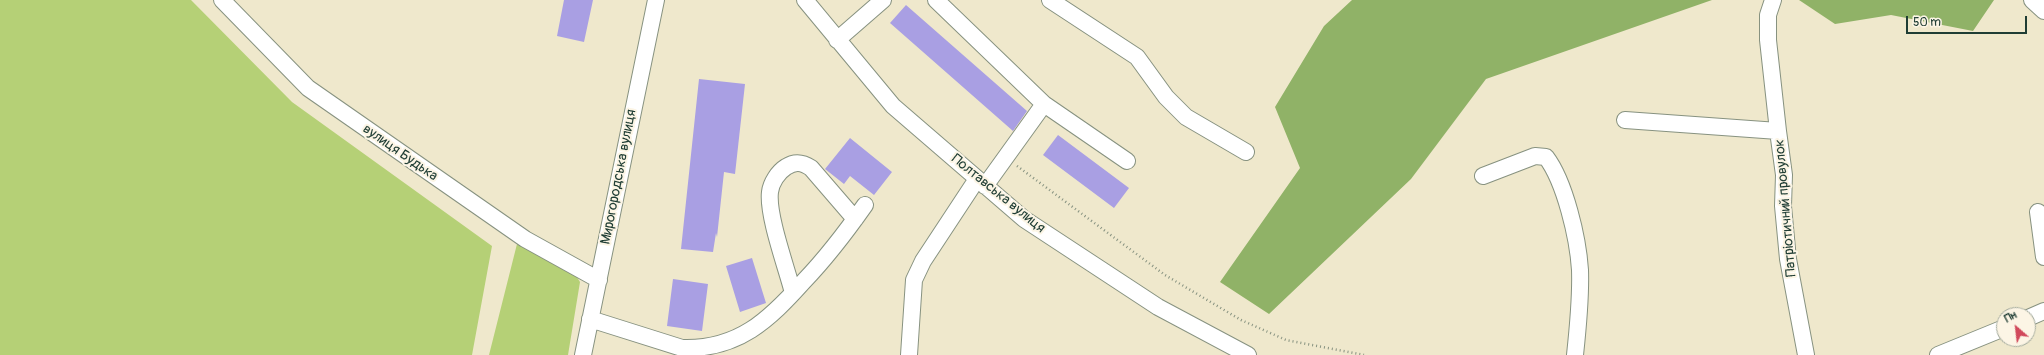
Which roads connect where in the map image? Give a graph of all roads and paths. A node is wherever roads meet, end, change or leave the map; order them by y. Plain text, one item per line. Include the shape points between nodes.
1 (222, 0) edge
2 (656, 0) edge
3 (806, 0) edge
4 (883, 0) edge
5 (936, 0) edge
6 (1050, 0) edge
7 (1773, 0) edge
8 (2032, 0) edge
9 (2044, 11) edge
10 (837, 40) junction
11 (1044, 104) junction
12 (1625, 120) dead end
13 (1778, 131) junction
14 (1246, 152) dead end
15 (1005, 158) junction
16 (1127, 162) dead end
17 (1483, 176) dead end
18 (981, 182) junction
19 (865, 205) dead end
20 (2038, 212) dead end
21 (855, 219) junction
22 (2044, 257) edge
23 (599, 280) junction
24 (794, 293) junction
25 (590, 319) junction
26 (1996, 331) edge
27 (583, 355) edge
28 (909, 355) edge
29 (1248, 355) edge
30 (1364, 355) edge
31 (1575, 355) edge
32 (1806, 355) edge
33 (1938, 355) edge

1 - 23 street, вулиця Будька via 308,88 525,239
2 - 23 street, Мирогородська вулиця
3 - 10 street, Полтавська вулиця
4 - 10 street
5 - 11 street
6 - 14 street via 1137,57 1166,97 1186,117
7 - 13 street, Патріотичний провулок via 1768,15 1768,40
8 - 9 street
10 - 18 street, Полтавська вулиця via 893,106
11 - 15 street
11 - 16 street
12 - 13 street
13 - 32 street, Патріотичний провулок via 1784,175 1783,206 1788,258
15 - 18 street
15 - 30 path via 1165,275 1241,320 1286,340
17 - 31 street via 1535,156 1546,157 1554,168 1570,216 1580,269
18 - 28 street via 923,261 914,280
18 - 29 street, Полтавська вулиця via 1024,219 1158,307
19 - 21 street
20 - 22 street
21 - 24 street via 834,248
21 - 24 street via 811,168 802,162 785,167 775,178 770,191 770,210
23 - 25 street, Мирогородська вулиця
24 - 25 street via 775,313 742,335 719,344 694,348 682,348
25 - 27 street, Мирогородська вулиця
26 - 33 street

